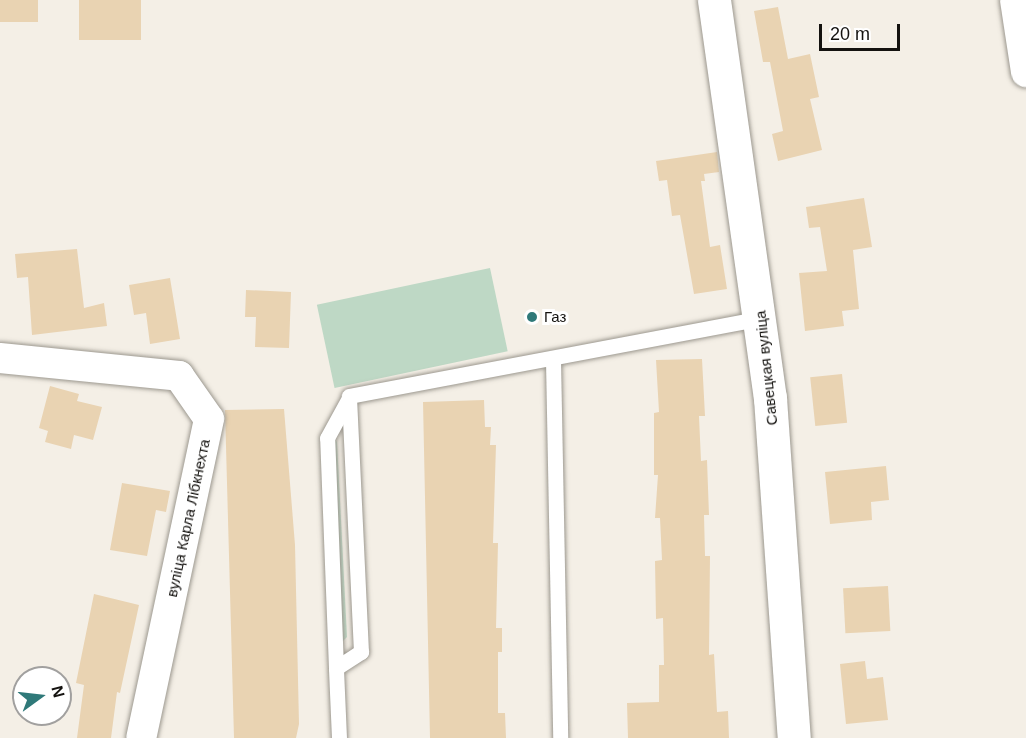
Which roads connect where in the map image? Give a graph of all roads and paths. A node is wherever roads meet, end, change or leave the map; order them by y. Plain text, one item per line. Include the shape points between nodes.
1 (714, 0) edge
2 (1015, 0) edge
3 (1026, 72) edge
4 (761, 318) junction
5 (0, 358) edge
6 (553, 360) junction
7 (350, 396) junction
8 (336, 668) junction
9 (141, 738) edge
10 (339, 738) edge
11 (560, 738) edge
12 (794, 738) edge

1 - 4 street, Савецкая вуліца
2 - 3 street
4 - 6 lane
4 - 12 street, Савецкая вуліца via 782,526
5 - 9 street, вуліца Карла Лібкнехта via 179,376 209,419
6 - 7 lane
6 - 11 lane
7 - 8 lane via 327,438
7 - 8 lane via 361,652
8 - 10 lane

